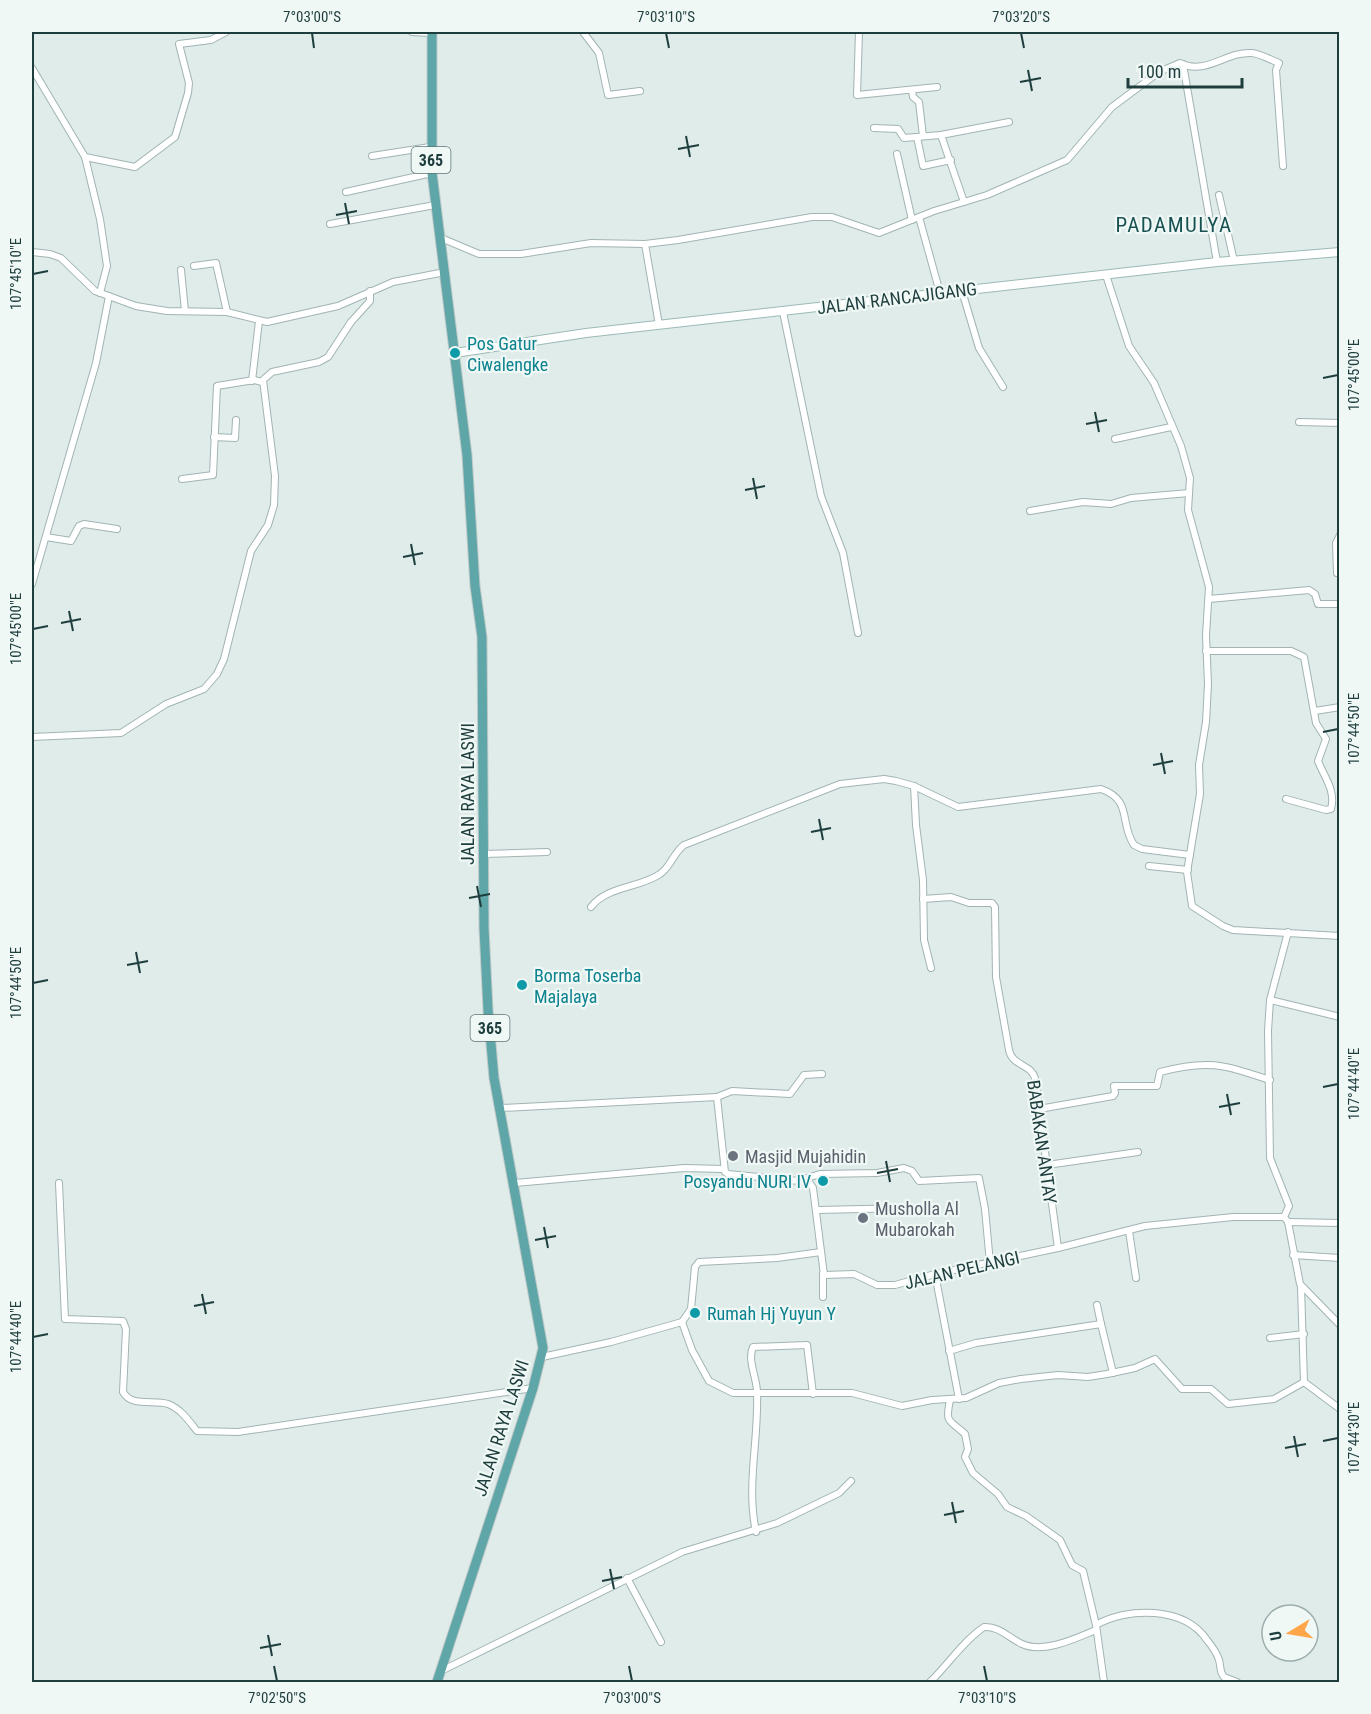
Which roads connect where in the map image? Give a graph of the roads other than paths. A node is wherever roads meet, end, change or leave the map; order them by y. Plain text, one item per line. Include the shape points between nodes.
1 (226, 32) edge
2 (412, 32) edge
3 (432, 32) edge
4 (583, 32) edge
5 (859, 32) edge
6 (1183, 64) junction
7 (32, 68) edge
8 (937, 87) dead end
9 (640, 91) dead end
10 (912, 91) junction
11 (1009, 122) dead end
12 (874, 128) dead end
13 (941, 135) junction
14 (920, 137) junction
15 (430, 147) junction
16 (897, 154) dead end
17 (372, 156) dead end
18 (85, 157) junction
19 (951, 160) junction
20 (1282, 166) dead end
21 (432, 173) junction
22 (346, 192) dead end
23 (1220, 195) dead end
24 (964, 202) junction
25 (435, 205) junction
26 (912, 220) junction
27 (920, 223) junction
28 (330, 224) dead end
29 (441, 238) junction
30 (645, 244) junction
31 (32, 252) edge
32 (1340, 252) edge
33 (1234, 261) junction
34 (1217, 262) junction
35 (194, 266) dead end
36 (181, 270) dead end
37 (445, 272) junction
38 (1106, 275) junction
39 (962, 291) junction
40 (100, 293) junction
41 (940, 293) junction
42 (370, 294) junction
43 (109, 296) junction
44 (185, 311) junction
45 (226, 312) junction
46 (783, 312) junction
47 (259, 321) junction
48 (659, 325) junction
49 (455, 353) junction
50 (258, 381) junction
51 (1003, 387) dead end
52 (236, 420) dead end
53 (1299, 422) dead end
54 (1340, 423) edge
55 (1171, 427) junction
56 (214, 437) junction
57 (1115, 439) dead end
58 (182, 479) dead end
59 (1189, 493) junction
60 (1030, 511) dead end
61 (117, 529) dead end
62 (1340, 535) edge
63 (46, 537) junction
64 (1338, 573) dead end
65 (32, 584) edge
66 (1209, 599) junction
67 (1340, 604) edge
68 (858, 633) dead end
69 (1206, 651) junction
70 (1340, 707) edge
71 (1315, 711) junction
72 (32, 736) edge
73 (914, 786) junction
74 (1286, 799) dead end
75 (547, 852) dead end
76 (484, 854) junction
77 (1190, 855) junction
78 (1149, 866) dead end
79 (1188, 870) junction
80 (923, 899) junction
81 (591, 907) dead end
82 (1288, 932) junction
83 (1340, 936) edge
84 (931, 968) dead end
85 (1270, 1000) junction
86 (1340, 1017) edge
87 (822, 1074) dead end
88 (1270, 1080) junction
89 (717, 1097) junction
90 (501, 1108) junction
91 (1039, 1109) junction
92 (1138, 1152) dead end
93 (1047, 1165) junction
94 (724, 1169) junction
95 (801, 1180) junction
96 (59, 1182) dead end
97 (515, 1183) junction
98 (908, 1208) dead end
99 (817, 1210) junction
100 (1286, 1220) junction
101 (1340, 1223) edge
102 (1129, 1231) junction
103 (1058, 1248) junction
104 (821, 1252) junction
105 (1293, 1255) junction
106 (1340, 1258) edge
107 (990, 1263) junction
108 (823, 1274) junction
109 (935, 1274) junction
110 (1136, 1278) dead end
111 (1301, 1286) junction
112 (823, 1297) dead end
113 (1097, 1305) dead end
114 (682, 1322) junction
115 (1101, 1324) junction
116 (1340, 1325) edge
117 (1304, 1334) junction
118 (1270, 1338) dead end
119 (949, 1351) junction
120 (542, 1357) junction
121 (1113, 1373) junction
122 (1304, 1382) junction
123 (533, 1388) junction
124 (758, 1394) junction
125 (813, 1394) junction
126 (959, 1399) junction
127 (950, 1400) junction
128 (1340, 1408) edge
129 (851, 1481) dead end
130 (756, 1532) junction
131 (627, 1578) junction
132 (1096, 1628) junction
133 (661, 1642) dead end
134 (441, 1671) junction
135 (437, 1683) edge
136 (930, 1683) edge
137 (1104, 1683) edge
138 (1237, 1683) edge

1 - 18 street via 211,40 179,45 189,83 172,142 135,167
2 - 3 street
3 - 15 main road, JALAN RAYA LASWI / 365
4 - 9 street via 598,53 608,95
5 - 10 street via 857,95
6 - 20 street via 1200,67 1253,53 1279,63
6 - 24 street via 1159,72 1112,107 1067,160
6 - 34 street
7 - 18 street
8 - 10 street
10 - 14 street via 919,102
11 - 13 street
12 - 14 street via 898,129 903,138
13 - 14 street
13 - 19 street
14 - 19 street via 923,166
15 - 17 street
15 - 21 main road, JALAN RAYA LASWI / 365
16 - 26 street
18 - 40 street via 107,266
19 - 24 street
21 - 22 street
21 - 25 main road, JALAN RAYA LASWI / 365
23 - 33 street
24 - 27 street
25 - 28 street
25 - 29 main road, JALAN RAYA LASWI / 365
26 - 27 street
26 - 30 street via 879,233 832,217 812,217
27 - 41 street
29 - 30 street via 488,256 539,253 591,243
29 - 37 main road, JALAN RAYA LASWI / 365
30 - 48 street
31 - 40 street via 61,258
32 - 33 main road, JALAN RANCAJIGANG
33 - 34 main road, JALAN RANCAJIGANG
34 - 38 main road, JALAN RANCAJIGANG
35 - 45 street via 216,263
36 - 44 street
37 - 42 street via 393,282
37 - 49 main road, JALAN RAYA LASWI / 365
38 - 39 main road, JALAN RANCAJIGANG
38 - 55 street via 1127,340 1154,383
39 - 41 main road, JALAN RANCAJIGANG
39 - 51 street via 979,348
40 - 43 street
41 - 46 main road, JALAN RANCAJIGANG
42 - 47 street via 328,309
42 - 50 street via 328,357 272,372
43 - 44 street via 148,309
43 - 63 street via 96,363
44 - 45 street
45 - 47 street
46 - 48 main road, JALAN RANCAJIGANG
46 - 68 street via 821,496 843,553
47 - 50 street
48 - 49 main road, JALAN RANCAJIGANG
49 - 76 main road, JALAN RAYA LASWI / 365 via 482,637
50 - 56 street via 217,386
50 - 72 street via 275,476 274,505 268,525 251,551 218,674 198,693 166,704 121,733
52 - 56 street via 235,438
53 - 54 street
55 - 57 street
55 - 59 street via 1187,467
56 - 58 street via 213,475
59 - 60 street
59 - 66 street via 1188,510 1206,572
61 - 63 street via 84,524 71,541
62 - 64 street via 1336,543
63 - 65 street
66 - 67 street via 1309,590 1318,604
66 - 69 street
69 - 71 street via 1299,652 1305,660
69 - 77 street via 1206,722
70 - 71 street
71 - 74 street via 1318,727 1327,740 1318,761 1330,786 1332,805 1326,810
73 - 77 street via 958,807 1101,789 1120,801 1134,845
73 - 80 street
73 - 81 street via 884,780 833,787 684,844 660,874 611,893
75 - 76 street
76 - 90 main road, JALAN RAYA LASWI / 365 via 485,966 494,1078
77 - 79 street
78 - 79 street
79 - 82 street via 1192,906 1200,913 1233,930
80 - 84 street via 924,945
80 - 91 street, BABAKAN ANTAY via 951,897 994,905 996,977 1010,1056 1032,1071
82 - 83 street
82 - 85 street
85 - 86 street
85 - 88 street
87 - 89 street via 804,1075 790,1094 732,1091
88 - 91 street via 1232,1066 1207,1063 1160,1072 1157,1086 1114,1086 1113,1096
88 - 100 street via 1269,1146 1272,1166 1289,1206
89 - 90 street
89 - 94 street
90 - 97 main road, JALAN RAYA LASWI / 365
91 - 93 street, BABAKAN ANTAY
92 - 93 street
93 - 103 street, BABAKAN ANTAY
94 - 95 street via 728,1174
94 - 97 street via 673,1169
95 - 99 street via 812,1184
95 - 107 street via 820,1173 877,1173 904,1168 919,1181 979,1178
96 - 123 street via 65,1319 123,1321 125,1396 134,1401 167,1403 197,1431 238,1432
97 - 120 main road, JALAN RAYA LASWI / 365 via 539,1317
98 - 99 street
99 - 104 street
100 - 101 street, JALAN PELANGI
100 - 102 street, JALAN PELANGI via 1197,1220
100 - 105 street
102 - 103 street, JALAN PELANGI
102 - 110 street
103 - 107 street, JALAN PELANGI
104 - 108 street
104 - 114 street via 697,1263 692,1309
105 - 106 street
105 - 111 street
107 - 109 street, JALAN PELANGI
108 - 109 street, JALAN PELANGI via 854,1274 889,1286
108 - 112 street
109 - 119 street
111 - 116 street
111 - 117 street
113 - 115 street
114 - 120 street
114 - 124 street via 709,1381 733,1394
115 - 119 street via 976,1343
115 - 121 street
117 - 118 street
117 - 122 street
119 - 126 street
120 - 123 main road, JALAN RAYA LASWI / 365
121 - 122 street via 1155,1359 1182,1389 1211,1389 1232,1404 1274,1399
121 - 126 street via 1012,1380
122 - 128 street
123 - 134 main road, JALAN RAYA LASWI / 365
124 - 125 street
124 - 125 street via 753,1347 804,1344 808,1348
124 - 130 street via 751,1499
125 - 127 street via 852,1394 896,1406
126 - 127 street
127 - 132 street via 949,1422 965,1434 965,1457 973,1473 1007,1507 1063,1542 1072,1565 1085,1574
129 - 130 street via 839,1493
130 - 131 street via 703,1544
131 - 133 street
131 - 134 street
132 - 136 street via 1076,1639 1034,1647 996,1628 984,1627
132 - 137 street
132 - 138 street via 1122,1614 1182,1618 1207,1639 1219,1658 1224,1677
134 - 135 main road, JALAN RAYA LASWI / 365

